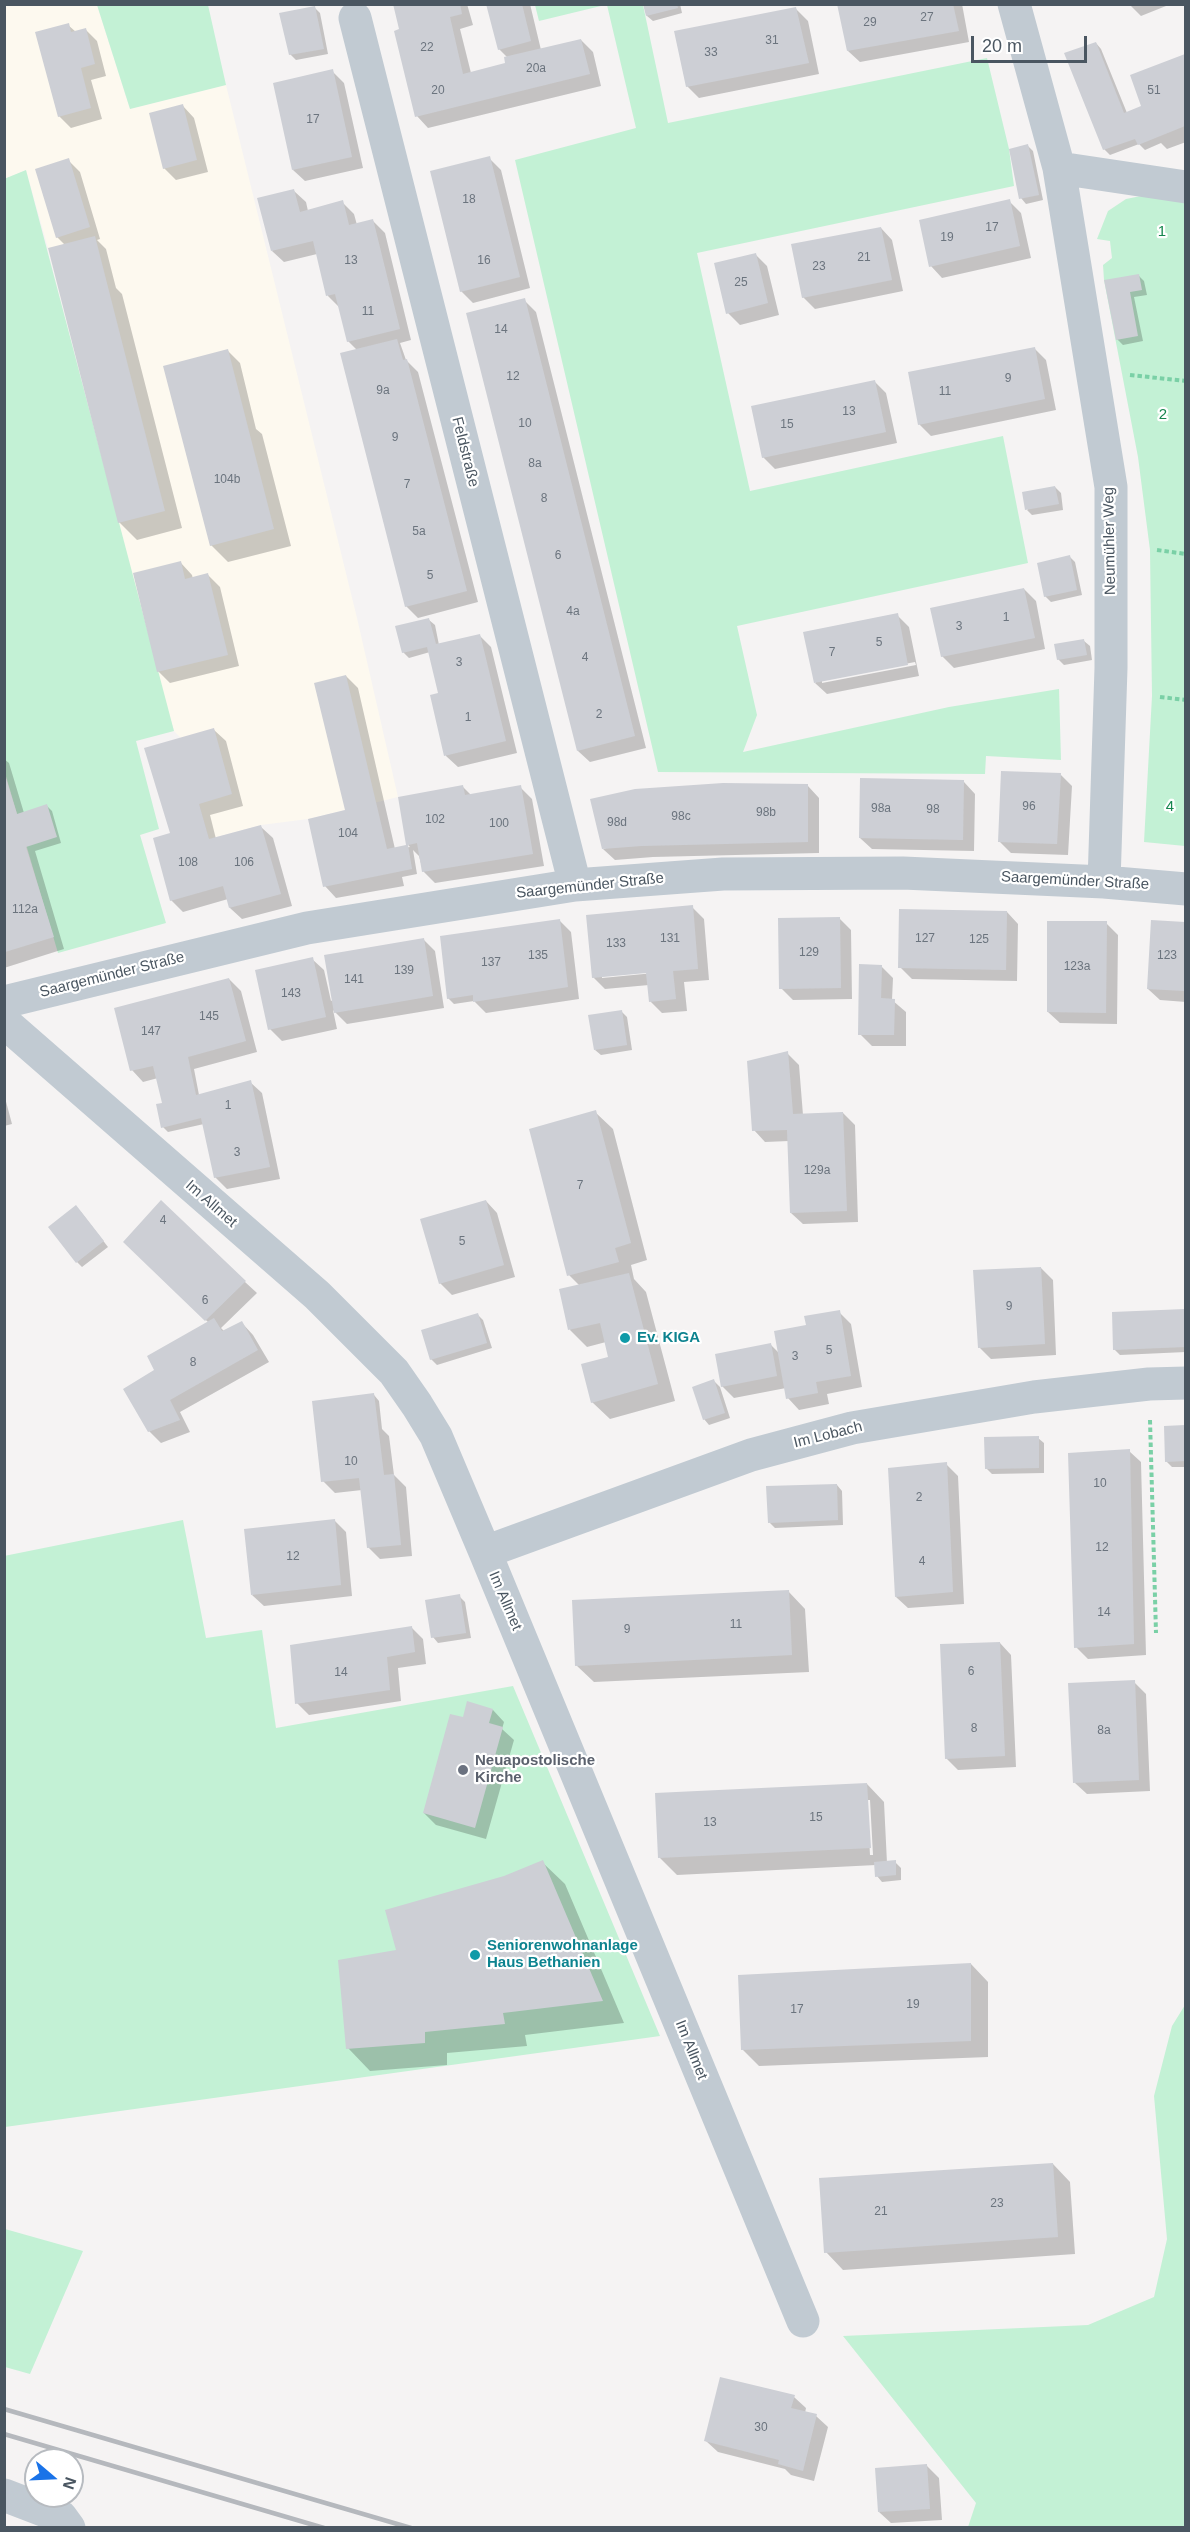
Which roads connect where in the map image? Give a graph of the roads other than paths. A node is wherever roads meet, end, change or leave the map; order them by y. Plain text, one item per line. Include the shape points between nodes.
1 (1014, 4) edge
2 (355, 18) dead end
3 (1059, 168) junction
4 (1185, 188) edge
5 (1104, 882) junction
6 (575, 885) junction
7 (1185, 889) edge
8 (4, 1002) edge
9 (4, 1022) edge
10 (1185, 1383) edge
11 (485, 1552) junction
12 (803, 2321) dead end
13 (4, 2495) edge
14 (69, 2528) edge

1 - 3 street, Neumühler Weg
2 - 6 street, Feldstraße
3 - 4 street
3 - 5 street, Neumühler Weg via 1111,487 1111,668
5 - 6 street, Saargemünder Straße via 903,873 723,874
5 - 7 street, Saargemünder Straße
6 - 8 street, Saargemünder Straße via 307,928
9 - 11 street, Im Allmet via 317,1295 394,1372 436,1437
10 - 11 street, Im Lobach via 1034,1397 841,1431 751,1455
11 - 12 street, Im Allmet
13 - 14 street via 61,2517

